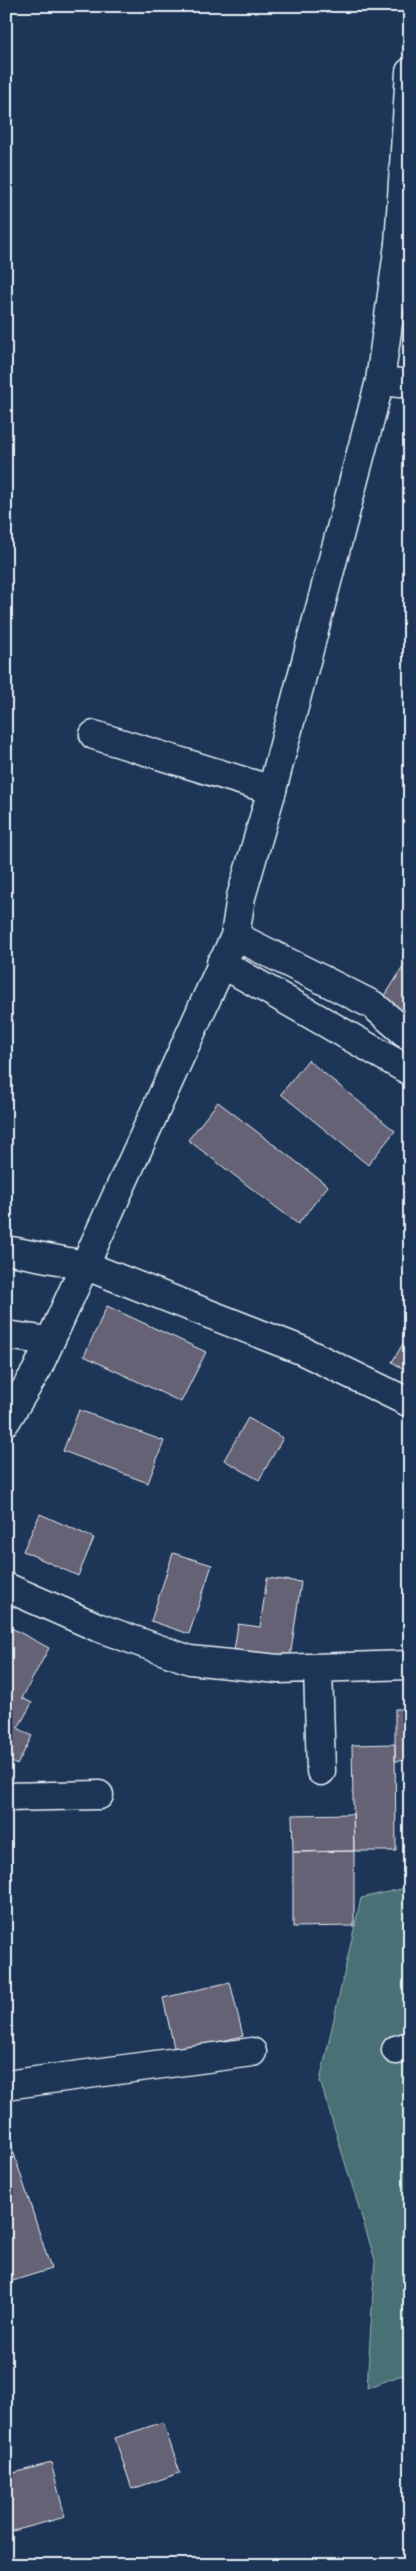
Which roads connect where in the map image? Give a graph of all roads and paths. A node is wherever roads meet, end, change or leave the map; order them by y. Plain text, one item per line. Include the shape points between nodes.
1 (410, 72) edge
2 (380, 380) junction
3 (410, 384) edge
4 (94, 735) dead end
5 (272, 790) junction
6 (235, 936) junction
7 (221, 963) junction
8 (410, 1037) edge
9 (410, 1071) edge
10 (6, 1250) edge
11 (84, 1265) junction
12 (6, 1334) edge
13 (49, 1341) junction
14 (410, 1402) edge
15 (6, 1421) edge
16 (6, 1587) edge
17 (410, 1665) edge
18 (318, 1668) junction
19 (321, 1772) dead end
20 (99, 1795) dead end
21 (6, 1797) edge
22 (252, 2052) dead end
23 (6, 2086) edge

1 - 2 street via 399,244
2 - 3 street
2 - 5 street
4 - 5 street
5 - 6 street via 241,897
6 - 7 street
6 - 8 street via 373,1005
7 - 9 street
7 - 11 street
10 - 11 street
11 - 13 street
11 - 14 street via 302,1350
12 - 13 street
13 - 15 street via 37,1370
16 - 18 street via 97,1628 190,1660 278,1669
17 - 18 street
18 - 19 street
20 - 21 street
22 - 23 street

